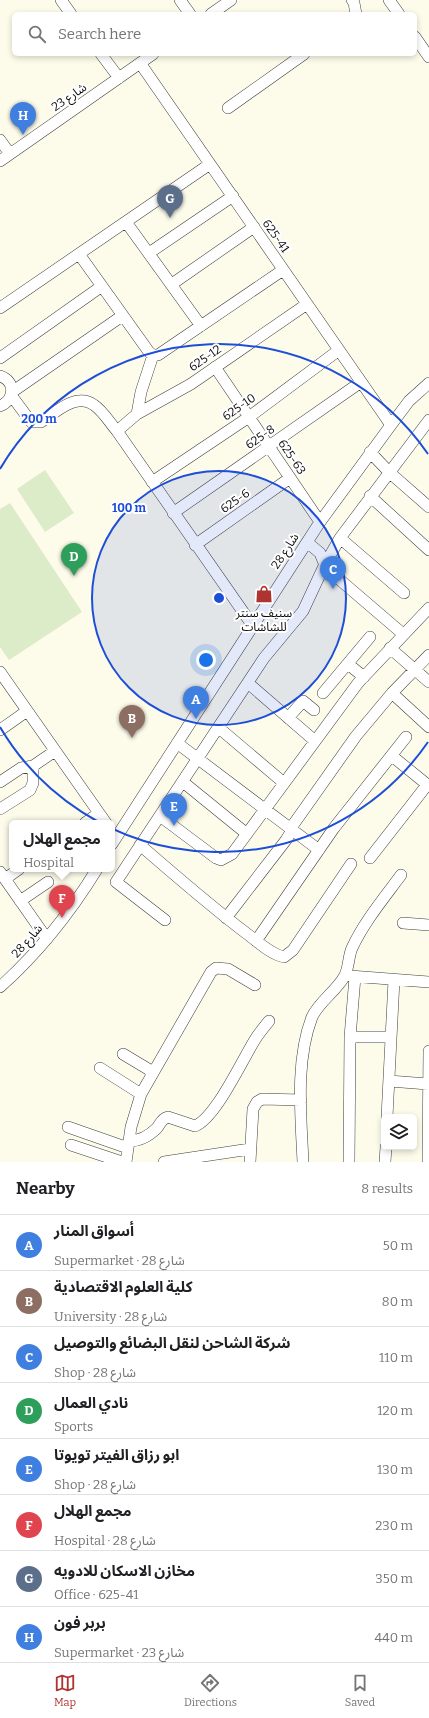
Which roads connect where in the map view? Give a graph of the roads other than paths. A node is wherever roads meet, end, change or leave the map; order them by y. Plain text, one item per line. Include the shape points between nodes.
1 (61, 0) edge
2 (180, 0) edge
3 (231, 0) edge
4 (352, 0) edge
5 (389, 0) edge
6 (70, 12) edge
7 (189, 12) edge
8 (214, 12) edge
9 (355, 12) edge
10 (398, 12) edge
11 (417, 40) edge
12 (102, 56) edge
13 (150, 56) edge
14 (301, 56) edge
15 (429, 57) edge
16 (140, 63) junction
17 (118, 78) junction
18 (228, 108) dead end
19 (0, 140) edge
20 (10, 154) junction
21 (0, 161) edge
22 (210, 164) junction
23 (233, 196) junction
24 (126, 222) junction
25 (254, 227) junction
26 (149, 253) junction
27 (80, 254) junction
28 (283, 270) junction
29 (172, 284) junction
30 (102, 286) junction
31 (307, 304) junction
32 (0, 308) edge
33 (122, 316) junction
34 (201, 326) junction
35 (339, 350) junction
36 (153, 355) junction
37 (0, 358) edge
38 (215, 368) junction
39 (0, 376) edge
40 (362, 382) junction
41 (429, 383) edge
42 (11, 394) junction
43 (0, 406) edge
44 (137, 414) junction
45 (249, 417) junction
46 (429, 420) edge
47 (391, 424) junction
48 (117, 431) junction
49 (269, 447) junction
50 (370, 452) junction
51 (390, 472) junction
52 (290, 478) junction
53 (152, 482) junction
54 (370, 496) junction
55 (429, 507) edge
56 (173, 513) junction
57 (320, 522) junction
58 (340, 538) junction
59 (307, 542) junction
60 (195, 544) junction
61 (429, 550) edge
62 (324, 566) junction
63 (404, 593) dead end
64 (429, 608) edge
65 (253, 626) junction
66 (403, 634) junction
67 (370, 637) dead end
68 (390, 648) junction
69 (429, 655) edge
70 (348, 664) junction
71 (415, 670) junction
72 (2, 677) edge
73 (364, 677) junction
74 (429, 682) edge
75 (248, 683) junction
76 (392, 693) junction
77 (323, 694) dead end
78 (314, 710) dead end
79 (28, 711) junction
80 (288, 718) junction
81 (429, 726) edge
82 (218, 728) junction
83 (0, 730) edge
84 (406, 738) dead end
85 (315, 741) junction
86 (177, 743) junction
87 (55, 751) junction
88 (392, 756) junction
89 (198, 759) junction
90 (33, 766) junction
91 (0, 782) edge
92 (182, 782) junction
93 (284, 783) junction
94 (428, 785) edge
95 (0, 809) edge
96 (265, 809) junction
97 (99, 813) junction
98 (160, 816) junction
99 (89, 820) edge
100 (104, 820) edge
101 (291, 829) junction
102 (115, 834) edge
103 (247, 834) junction
104 (140, 845) junction
105 (320, 850) junction
106 (370, 858) dead end
107 (351, 864) dead end
108 (94, 872) edge
109 (2, 875) edge
110 (401, 875) dead end
111 (48, 882) dead end
112 (20, 900) junction
113 (226, 918) junction
114 (165, 920) dead end
115 (404, 923) dead end
116 (429, 925) edge
117 (47, 939) junction
118 (256, 941) junction
119 (350, 976) junction
120 (394, 980) junction
121 (429, 982) edge
122 (255, 985) dead end
123 (0, 987) edge
124 (269, 1021) dead end
125 (350, 1037) junction
126 (392, 1037) junction
127 (429, 1051) edge
128 (123, 1054) dead end
129 (100, 1068) dead end
130 (153, 1072) junction
131 (389, 1081) junction
132 (428, 1084) junction
133 (141, 1094) junction
134 (301, 1100) junction
135 (388, 1114) edge
136 (68, 1127) dead end
137 (128, 1144) junction
138 (71, 1145) dead end
139 (250, 1149) junction
140 (386, 1150) edge
141 (425, 1161) edge
142 (122, 1162) edge
143 (126, 1162) edge
144 (164, 1162) edge
145 (250, 1162) edge
146 (302, 1162) edge
147 (349, 1162) edge
148 (385, 1162) edge

1 - 6 street
2 - 7 street
3 - 8 street
4 - 9 street
5 - 10 street
11 - 15 street
12 - 17 street
13 - 16 street, شارع 23
14 - 18 street
16 - 17 street, شارع 23
16 - 22 street, 625-41
17 - 20 street, شارع 23
19 - 20 street
20 - 21 street, شارع 23
22 - 23 street, 625-41
22 - 24 street
23 - 25 street, 625-41
23 - 26 street
24 - 26 street
24 - 27 street
25 - 28 street, 625-41
25 - 29 street
26 - 29 street
27 - 30 street
27 - 32 street
28 - 31 street, 625-41
28 - 34 street
29 - 34 street
30 - 33 street
30 - 37 street
31 - 35 street, 625-41
31 - 38 street, 625-12
33 - 36 street
33 - 42 street
34 - 36 street via 158,355
35 - 40 street, 625-41
35 - 45 street, 625-10
36 - 44 street
38 - 44 street, 625-12
38 - 45 street, 625-63
39 - 42 street via 10,383
40 - 47 street, 625-41
40 - 49 street, 625-8
41 - 47 street, شارع 28 via 409,401
42 - 43 street via 5,404
42 - 48 street via 31,422 41,422 72,402 83,400 94,404
44 - 48 street, 625-12
45 - 49 street, 625-63
45 - 53 street, 625-10
46 - 51 street
47 - 50 street, شارع 28
48 - 53 street
49 - 52 street, 625-63
49 - 56 street, 625-8
50 - 51 street
50 - 57 street, شارع 28
51 - 54 street
51 - 55 street
52 - 57 street, 625-63
52 - 60 street, 625-6
53 - 56 street
54 - 58 street
54 - 61 street
56 - 60 street
57 - 59 street, شارع 28
58 - 62 street
58 - 63 street
59 - 62 street via 320,553
59 - 65 street, شارع 28
60 - 65 street
62 - 66 street
62 - 75 street via 303,612 264,658
64 - 66 street
65 - 86 street, شارع 28
66 - 68 street
67 - 70 street
68 - 71 street
68 - 73 street
69 - 71 street
70 - 73 street
70 - 77 street
71 - 74 street
71 - 76 street
72 - 79 street
73 - 85 street
75 - 80 street
75 - 82 street
76 - 81 street
76 - 101 street via 356,736
78 - 80 street via 302,701
79 - 83 street
79 - 87 street
80 - 85 street
82 - 89 street
82 - 93 street
84 - 88 street
85 - 93 street
86 - 89 street
86 - 102 street, شارع 28
87 - 90 street
87 - 97 street
88 - 94 street
88 - 105 street via 334,828
89 - 92 street
89 - 96 street
90 - 91 street via 21,768
90 - 95 street via 30,790
92 - 98 street
92 - 103 street
93 - 96 street
94 - 106 street
96 - 101 street
96 - 103 street
97 - 99 street
97 - 100 street
98 - 103 street via 222,860 232,854
98 - 104 street
101 - 105 street
101 - 113 street via 286,840
104 - 113 street
104 - 114 street via 116,882
105 - 118 street
107 - 118 street via 289,954 279,956
108 - 117 street, شارع 28
109 - 112 street
110 - 119 street via 354,945 347,962
111 - 112 street
112 - 117 street
113 - 118 street
115 - 116 street
117 - 123 street, شارع 28
119 - 120 street
119 - 125 street
119 - 134 street via 313,1016 305,1043
120 - 121 street
120 - 126 street
122 - 130 street via 228,969 216,968 211,972
124 - 137 street via 256,1038 227,1089 203,1121 195,1126 168,1117 143,1139
125 - 126 street
125 - 147 street
126 - 131 street
127 - 132 street
128 - 130 street
129 - 133 street
130 - 133 street
131 - 132 street
131 - 135 street
132 - 141 street
133 - 137 street
134 - 139 street via 262,1099 257,1102 253,1109
134 - 146 street
136 - 137 street
137 - 143 street
138 - 142 street
139 - 144 street
139 - 145 street
140 - 148 street

